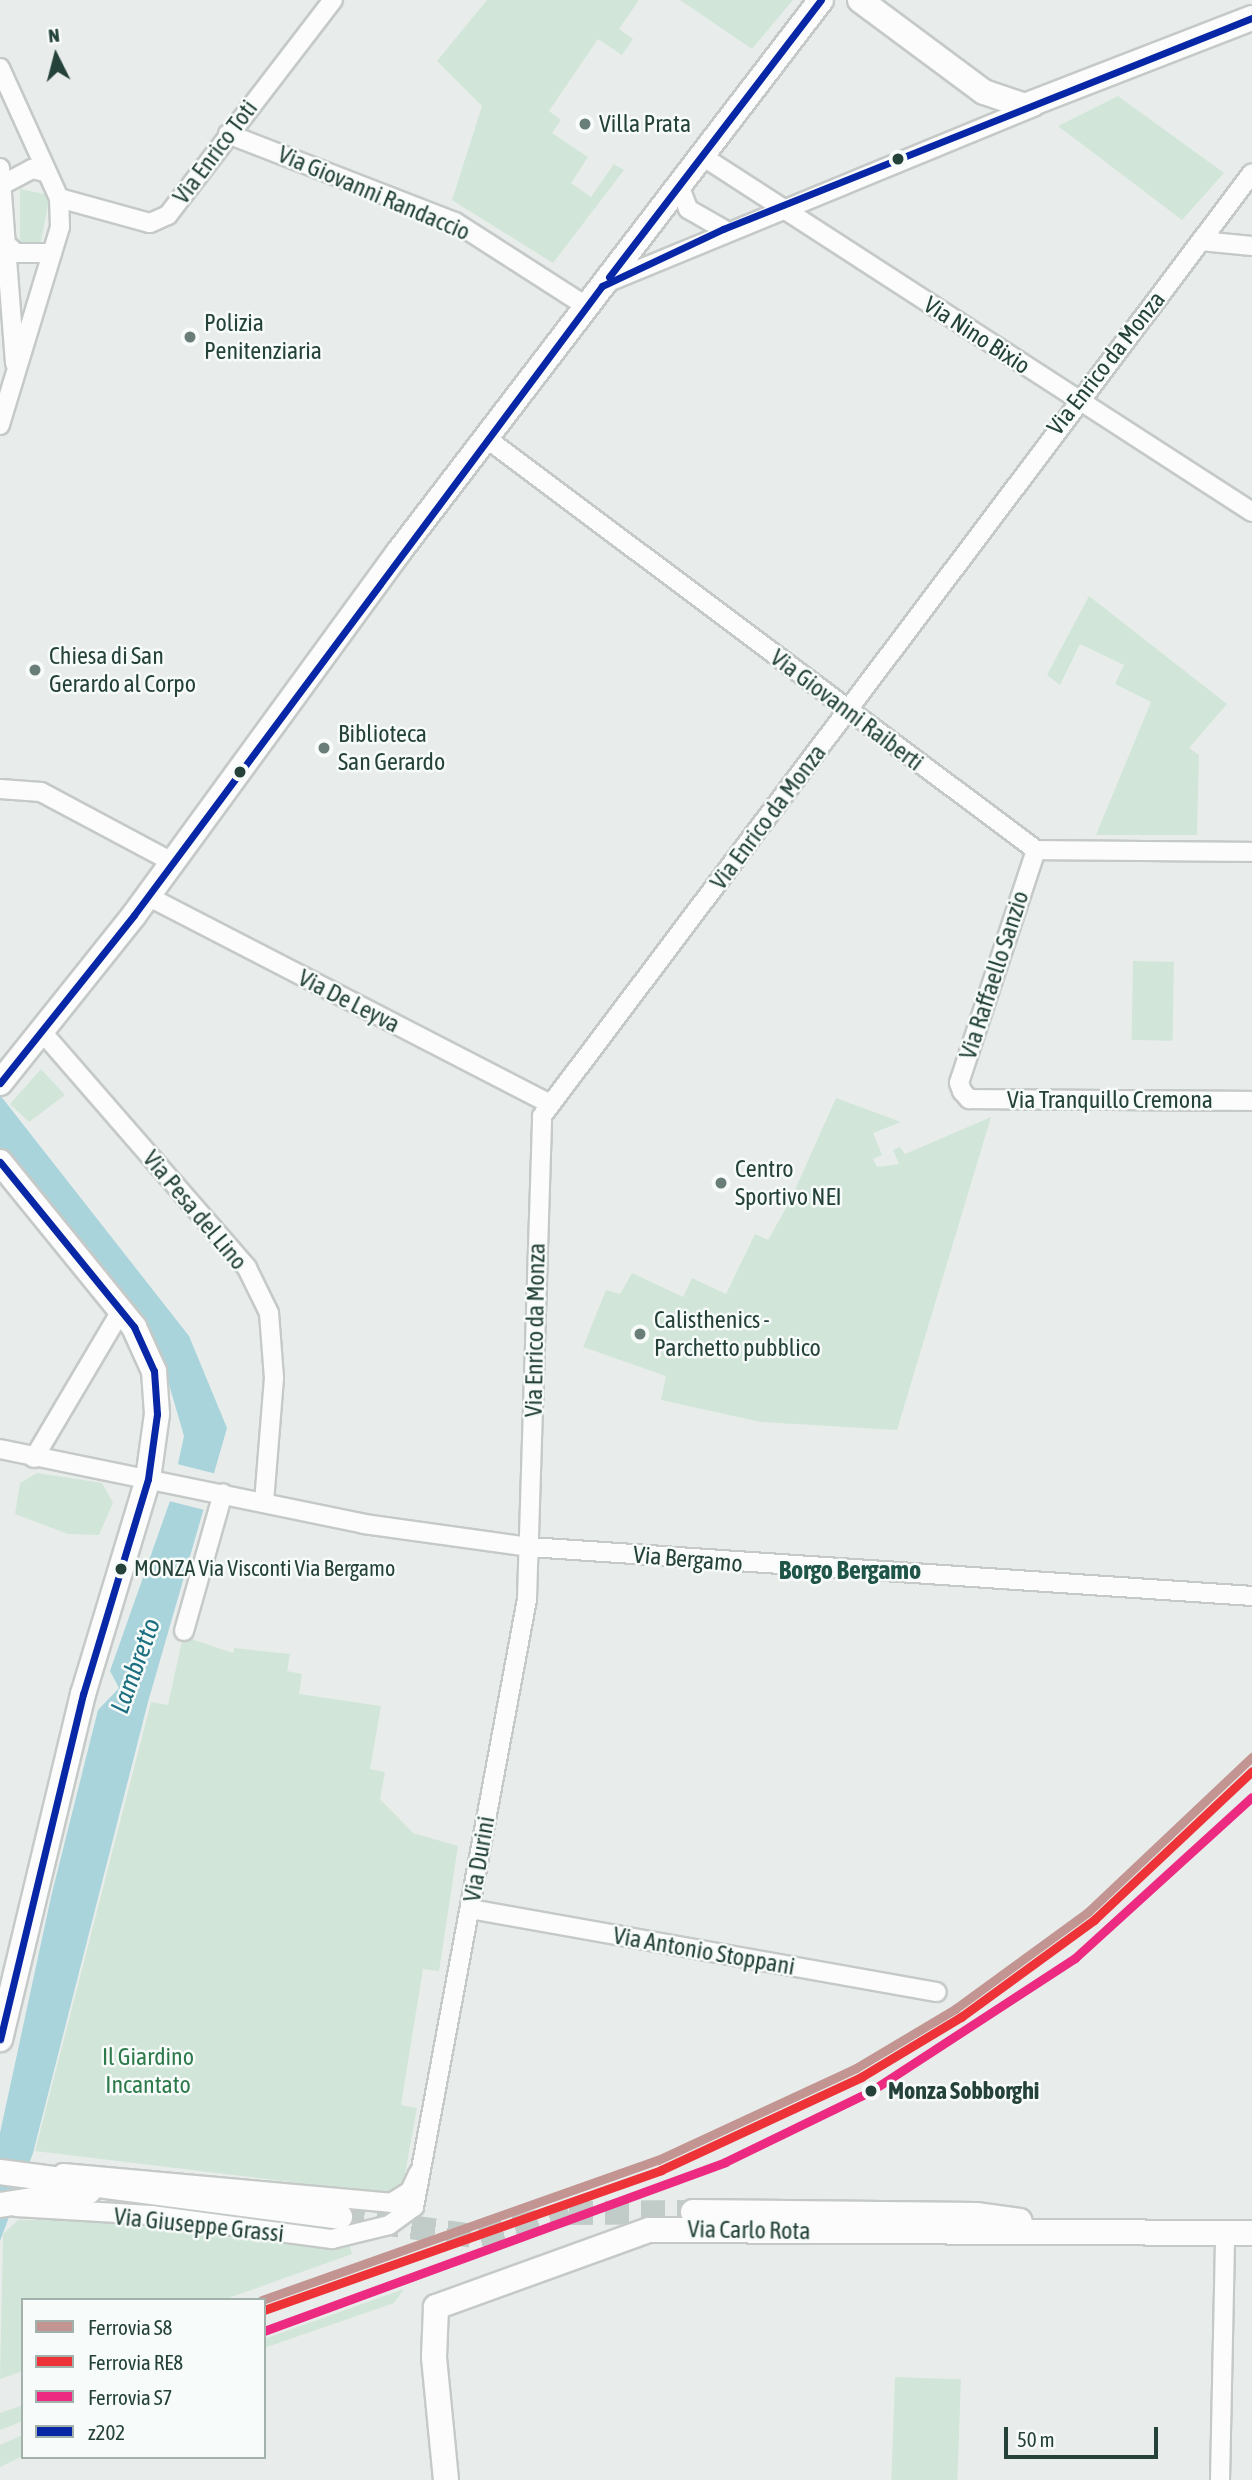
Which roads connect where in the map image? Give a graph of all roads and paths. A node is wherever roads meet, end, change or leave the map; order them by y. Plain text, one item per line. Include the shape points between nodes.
1 (333, 0) edge
2 (821, 0) edge
3 (860, 0) edge
4 (1252, 18) edge
5 (0, 68) edge
6 (1036, 105) junction
7 (228, 134) junction
8 (702, 156) junction
9 (45, 172) junction
10 (1252, 173) edge
11 (1, 176) edge
12 (679, 185) junction
13 (59, 198) junction
14 (779, 206) junction
15 (723, 229) junction
16 (1200, 241) junction
17 (6, 244) junction
18 (1252, 246) edge
19 (52, 253) junction
20 (602, 286) junction
21 (586, 306) junction
22 (16, 374) junction
23 (0, 396) edge
24 (1076, 400) junction
25 (0, 425) edge
26 (486, 438) junction
27 (1252, 512) edge
28 (847, 711) junction
29 (0, 789) edge
30 (1036, 849) junction
31 (1252, 852) edge
32 (172, 862) junction
33 (147, 896) junction
34 (43, 1033) junction
35 (0, 1083) edge
36 (969, 1099) joint
37 (1252, 1101) edge
38 (550, 1104) junction
39 (0, 1162) edge
40 (121, 1311) junction
41 (0, 1449) edge
42 (34, 1458) junction
43 (148, 1479) junction
44 (218, 1492) junction
45 (264, 1503) junction
46 (530, 1547) junction
47 (1252, 1596) edge
48 (184, 1631) dead end
49 (470, 1909) junction
50 (937, 1992) dead end
51 (0, 2039) edge
52 (419, 2171) junction
53 (0, 2172) edge
54 (39, 2175) junction
55 (103, 2188) junction
56 (4, 2206) edge
57 (693, 2212) tunnel mouth
58 (342, 2217) junction
59 (1076, 2230) junction
60 (1225, 2232) junction
61 (1252, 2233) edge
62 (446, 2480) edge
63 (1220, 2480) edge

1 - 7 street, Via Enrico Toti
2 - 8 main road
3 - 6 main road via 992,97
4 - 6 main road
5 - 9 street
6 - 14 street
7 - 13 street, Via Enrico Toti via 160,220
7 - 21 street, Via Giovanni Randaccio via 455,222
8 - 12 main road
8 - 14 street, Via Nino Bixio
9 - 11 street via 32,169
9 - 13 street
10 - 16 street, Via Enrico da Monza
11 - 17 street
12 - 15 street via 688,209
12 - 20 main road
13 - 19 street
14 - 15 street
14 - 24 street, Via Nino Bixio
15 - 20 street
16 - 18 street
16 - 24 street, Via Enrico da Monza
17 - 19 street via 16,253
17 - 22 street
19 - 22 street
20 - 21 main road
21 - 26 main road
22 - 23 street
22 - 25 street
24 - 27 street, Via Nino Bixio
24 - 28 street, Via Enrico da Monza
26 - 28 street, Via Giovanni Raiberti
26 - 32 main road
28 - 30 street, Via Giovanni Raiberti
28 - 38 street, Via Enrico da Monza
29 - 32 street via 41,792
30 - 31 street
30 - 36 street, Via Raffaello Sanzio via 959,1083
32 - 33 main road
33 - 34 main road
33 - 38 street, Via De Leyva
34 - 35 main road
34 - 45 street, Via Pesa del Lino via 247,1268 269,1313 274,1378
36 - 37 street, Via Tranquillo Cremona
38 - 46 street, Via Enrico da Monza via 542,1116 538,1177
39 - 40 main road
40 - 42 street
40 - 43 main road via 143,1343 156,1384
41 - 42 street
42 - 43 street
43 - 44 street, Via Bergamo
43 - 51 main road via 83,1694
44 - 45 street, Via Bergamo
44 - 48 street
45 - 46 street, Via Bergamo
46 - 47 street, Via Bergamo
46 - 49 street, Via Durini via 527,1599
49 - 50 street, Via Antonio Stoppani
49 - 52 street, Via Durini
52 - 58 street, Via Giuseppe Grassi via 410,2191 391,2203
52 - 58 street, Via Giuseppe Grassi via 418,2200 407,2215
53 - 54 main road, Via Giuseppe Grassi
54 - 55 main road, Via Giuseppe Grassi
54 - 58 street, Via Giuseppe Grassi via 83,2171
55 - 56 main road, Via Giuseppe Grassi
55 - 58 main road, Via Giuseppe Grassi
56 - 58 street, Via Giuseppe Grassi via 151,2215 308,2237
57 - 59 main road, Via Carlo Rota via 976,2215
59 - 60 main road, Via Carlo Rota
59 - 62 main road, Via Carlo Rota via 649,2230 436,2307 433,2344
60 - 61 main road, Via Carlo Rota
60 - 63 street

